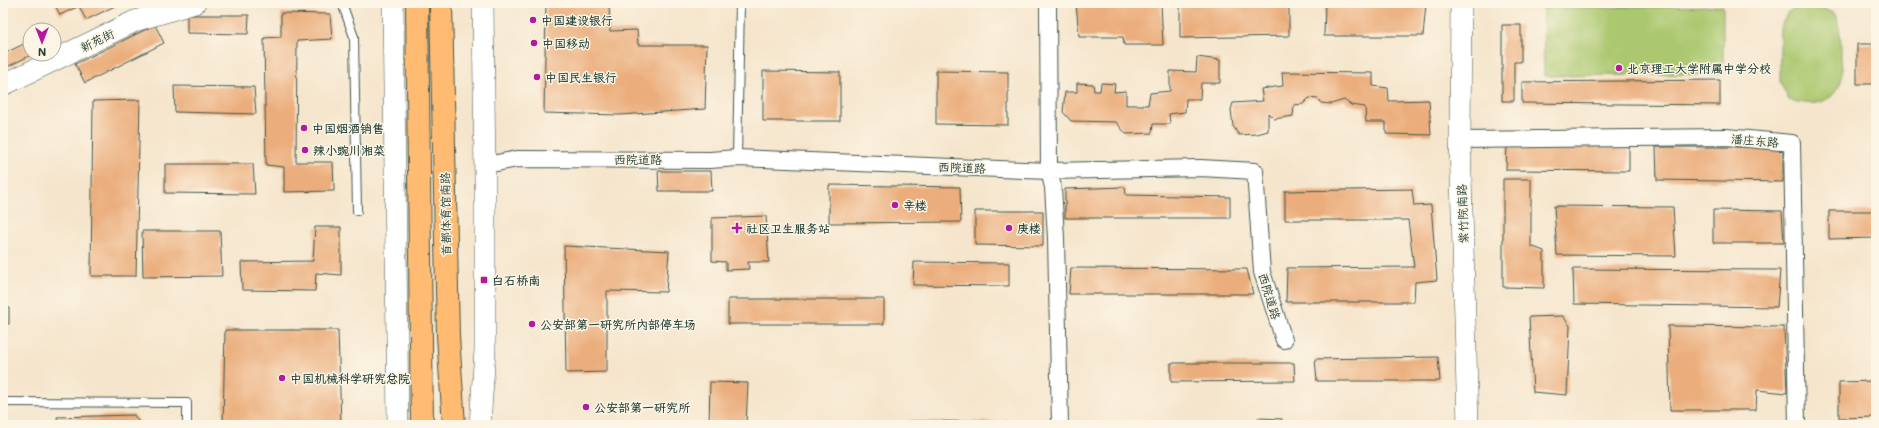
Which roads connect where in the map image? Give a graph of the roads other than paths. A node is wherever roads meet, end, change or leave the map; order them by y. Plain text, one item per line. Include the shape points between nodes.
1 (195, 3) edge
2 (342, 3) edge
3 (393, 3) edge
4 (417, 3) edge
5 (441, 3) edge
6 (483, 3) edge
7 (740, 3) edge
8 (1048, 3) edge
9 (1461, 3) edge
10 (3, 85) edge
11 (1460, 140) junction
12 (737, 158) junction
13 (497, 163) dead end
14 (1049, 171) junction
15 (357, 211) dead end
16 (1284, 340) dead end
17 (3, 402) edge
18 (187, 425) edge
19 (398, 425) edge
20 (422, 425) edge
21 (454, 425) edge
22 (480, 425) edge
23 (1060, 425) edge
24 (1468, 425) edge
25 (1797, 425) edge

1 - 10 street, 新苑街 via 135,22
2 - 15 lane via 354,37
3 - 19 street
4 - 20 main road, 首都体育馆南路
5 - 21 main road, 首都体育馆南路 via 448,336
6 - 22 street via 485,350
7 - 12 lane
8 - 14 street
9 - 11 street, 紫竹院南路
11 - 24 street, 紫竹院南路
11 - 25 street, 潘庄东路 via 1726,137 1792,143
12 - 13 street, 西院道路 via 517,159
12 - 14 street, 西院道路
14 - 16 street, 西院道路 via 1200,168 1255,171 1262,272
14 - 23 street via 1053,187 1056,238
17 - 18 lane via 187,402

